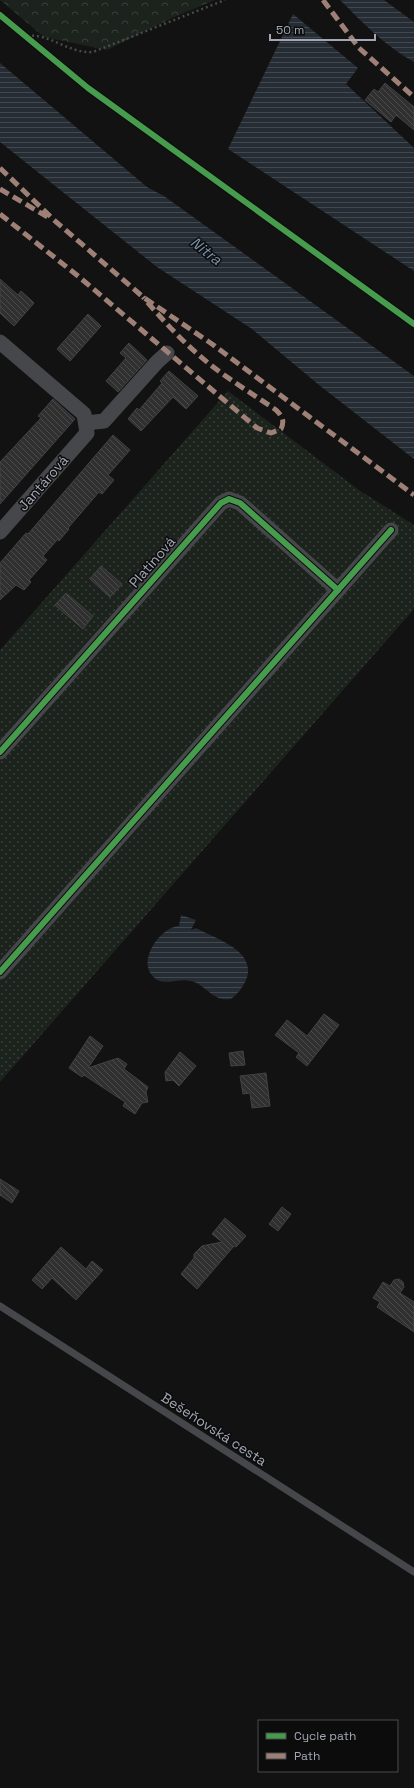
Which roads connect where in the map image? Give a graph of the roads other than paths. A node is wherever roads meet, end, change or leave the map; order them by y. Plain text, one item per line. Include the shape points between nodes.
1 (0, 342) edge
2 (167, 353) dead end
3 (86, 428) junction
4 (391, 530) dead end
5 (0, 532) edge
6 (338, 590) junction
7 (0, 752) edge
8 (0, 972) edge
9 (0, 1306) edge
10 (414, 1572) edge

1 - 3 street via 84,414
2 - 3 street via 104,421
3 - 5 street, Jantárová
4 - 6 street
6 - 7 street, Platinová via 240,503 229,499 221,503
6 - 8 street
9 - 10 lane, Bešeňovská cesta

